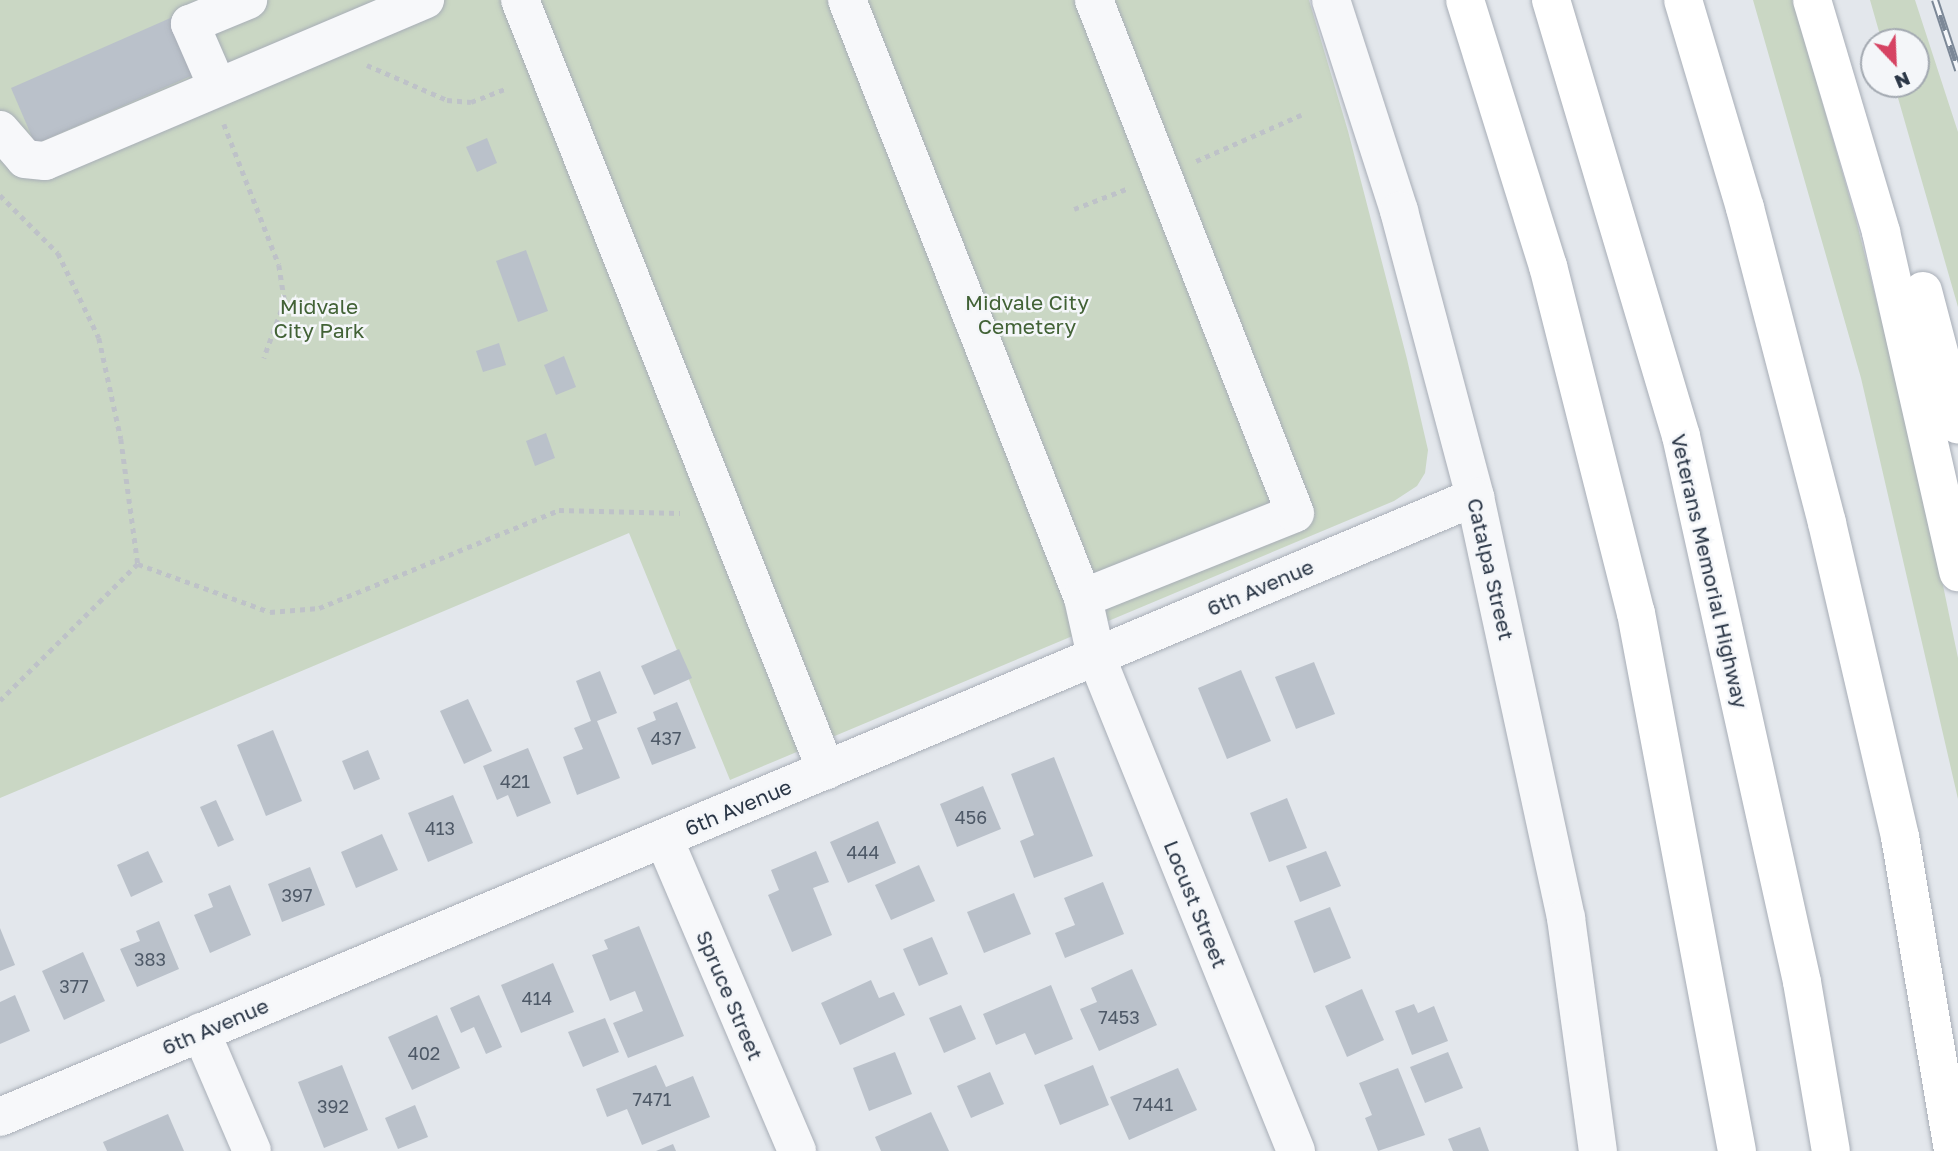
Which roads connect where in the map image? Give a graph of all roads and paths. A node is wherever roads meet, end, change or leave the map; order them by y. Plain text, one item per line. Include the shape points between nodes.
1 (248, 0) edge
2 (425, 0) edge
3 (520, 0) edge
4 (846, 0) edge
5 (1094, 0) edge
6 (1331, 0) edge
7 (1465, 0) edge
8 (1551, 0) edge
9 (1683, 0) edge
10 (1812, 0) edge
11 (1827, 0) edge
12 (367, 65) dead end
13 (217, 86) junction
14 (507, 88) dead end
15 (1301, 116) dead end
16 (224, 124) dead end
17 (0, 130) edge
18 (1163, 175) junction
19 (10, 193) dead end
20 (1, 197) edge
21 (1074, 209) dead end
22 (264, 358) dead end
23 (1958, 425) edge
24 (1475, 497) junction
25 (680, 513) dead end
26 (138, 564) junction
27 (1958, 572) edge
28 (1083, 598) junction
29 (1096, 656) junction
30 (0, 701) edge
31 (826, 770) junction
32 (664, 839) junction
33 (1709, 982) junction
34 (201, 1032) junction
35 (0, 1117) edge
36 (252, 1151) edge
37 (797, 1151) edge
38 (1296, 1151) edge
39 (1598, 1151) edge
40 (1723, 1151) edge
41 (1737, 1151) edge
42 (1830, 1151) edge
43 (1953, 1151) edge

1 - 13 street via 190,24
2 - 13 street
3 - 31 street
4 - 28 street, Locust Street
5 - 18 street
6 - 24 street, Catalpa Street via 1399,211
7 - 33 highway via 1548,266 1594,439 1639,627
8 - 42 highway, Veterans Memorial Highway via 1681,436 1802,982
9 - 43 highway via 1745,208 1827,523 1900,837
10 - 27 highway via 1881,232
11 - 23 highway via 1916,262
12 - 14 path via 447,100 471,102
13 - 17 street via 45,161 25,159
15 - 18 path
16 - 22 path via 279,265 285,301
18 - 21 path
18 - 28 street via 1295,513
19 - 20 path
20 - 26 path via 58,253 99,338 121,439
24 - 29 street, 6th Avenue
24 - 39 street, Catalpa Street via 1566,919
25 - 26 path via 559,510 318,608 270,612
26 - 30 path
28 - 29 street, Locust Street
29 - 31 street, 6th Avenue
29 - 38 street, Locust Street
31 - 32 street, 6th Avenue
32 - 34 street, 6th Avenue
32 - 37 street, Spruce Street
33 - 40 highway
33 - 41 highway
34 - 35 street, 6th Avenue
34 - 36 street

